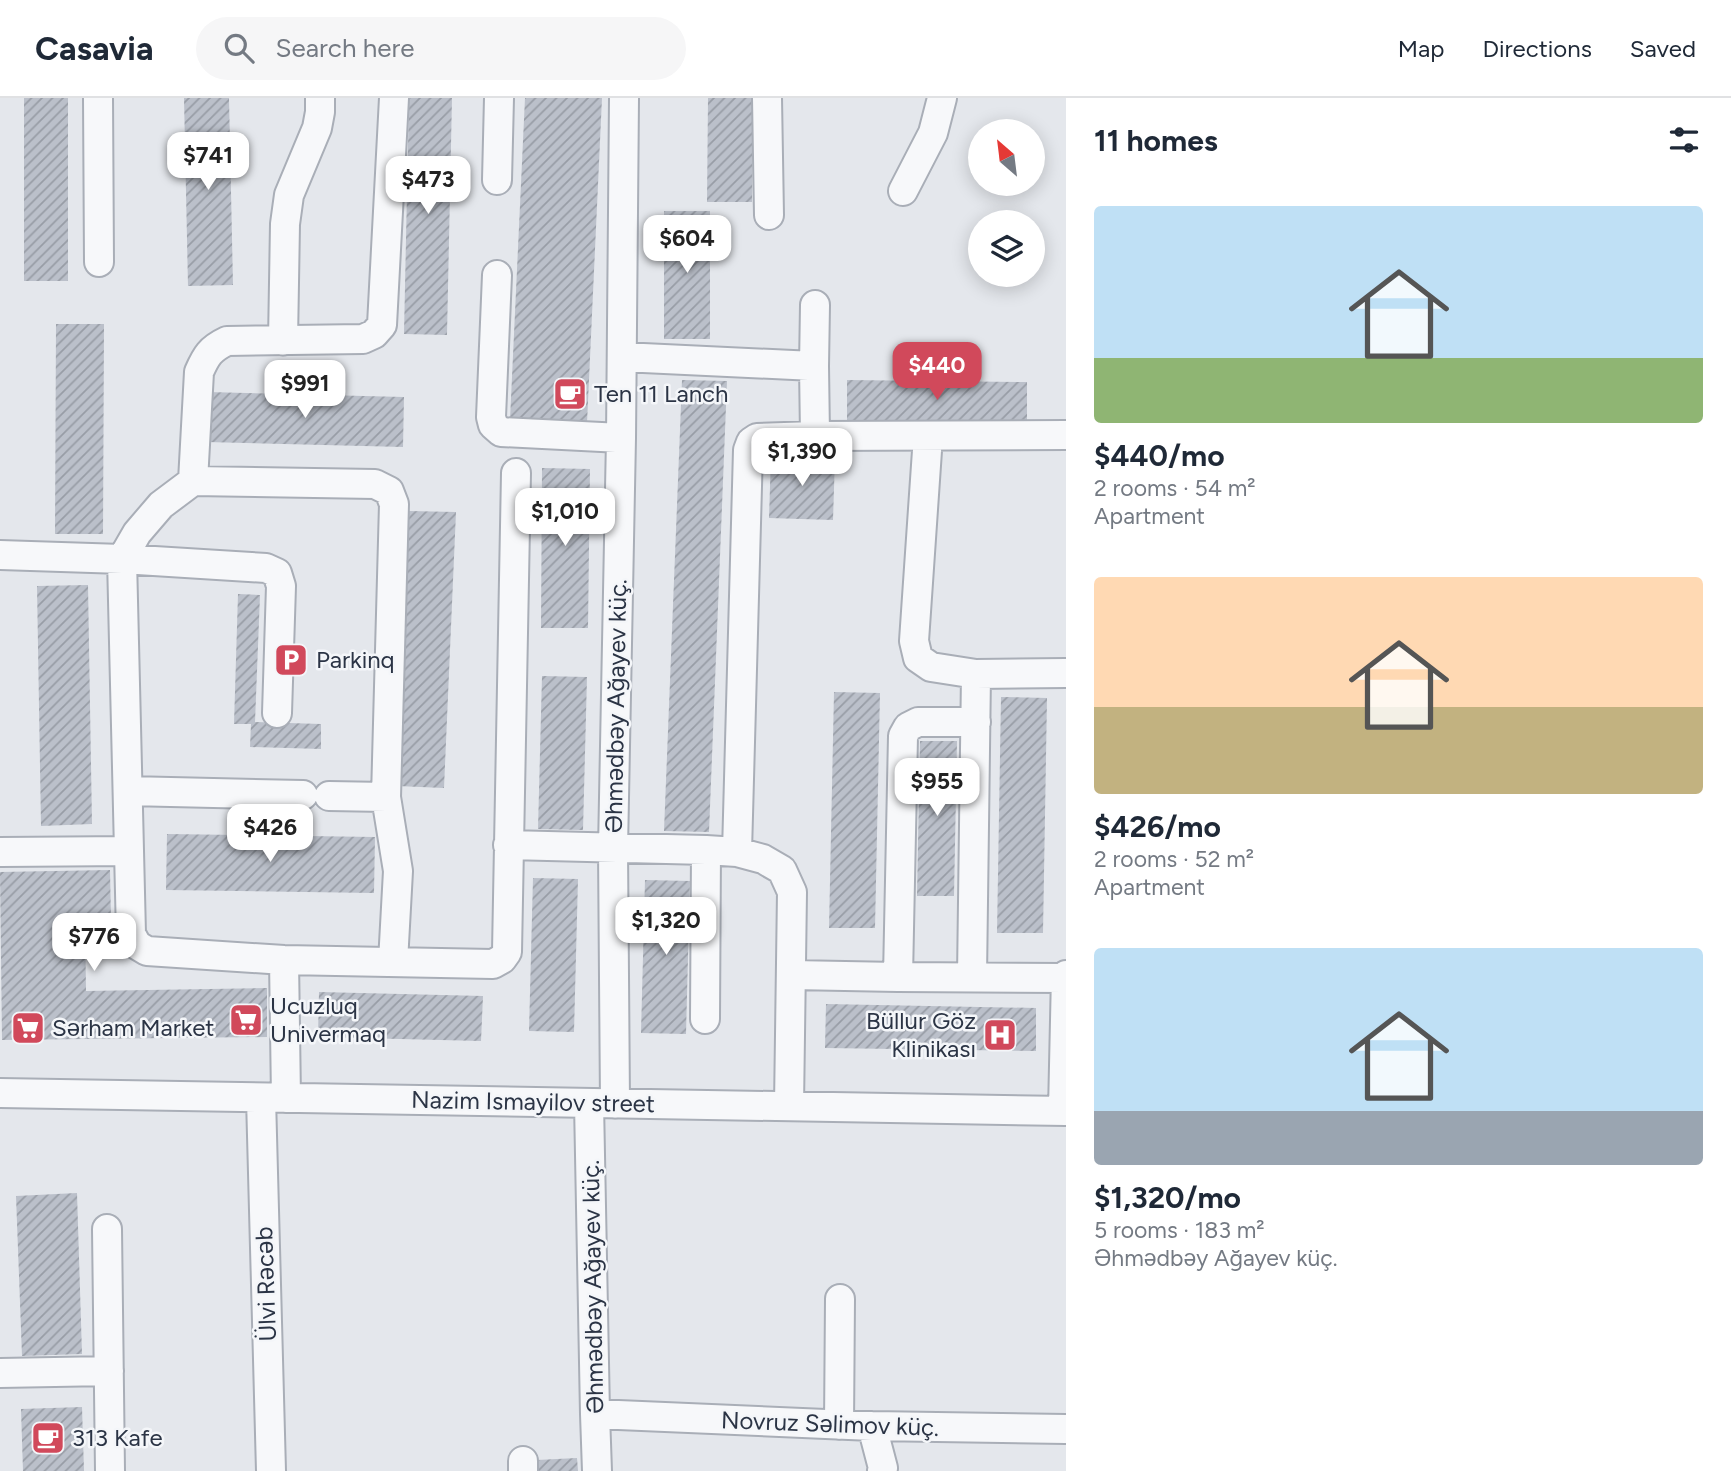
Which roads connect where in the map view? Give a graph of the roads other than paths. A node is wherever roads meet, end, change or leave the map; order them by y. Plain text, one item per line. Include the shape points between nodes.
1 (98, 98) edge
2 (320, 98) edge
3 (394, 98) edge
4 (499, 98) edge
5 (624, 98) edge
6 (767, 98) edge
7 (942, 98) edge
8 (497, 180) dead end
9 (904, 191) dead end
10 (769, 215) dead end
11 (99, 262) dead end
12 (497, 275) dead end
13 (815, 305) dead end
14 (283, 341) junction
15 (622, 357) junction
16 (814, 366) junction
17 (1066, 435) edge
18 (815, 436) junction
19 (928, 436) junction
20 (621, 438) junction
21 (516, 473) dead end
22 (193, 481) junction
23 (0, 555) edge
24 (122, 559) junction
25 (1066, 673) edge
26 (976, 674) junction
27 (277, 713) dead end
28 (976, 722) junction
29 (128, 791) junction
30 (386, 797) junction
31 (508, 845) junction
32 (613, 849) junction
33 (706, 850) junction
34 (129, 851) junction
35 (0, 852) edge
36 (737, 852) junction
37 (284, 960) junction
38 (393, 962) junction
39 (792, 975) junction
40 (898, 977) junction
41 (972, 977) junction
42 (1066, 977) edge
43 (705, 1019) dead end
44 (0, 1093) edge
45 (273, 1098) junction
46 (602, 1103) junction
47 (789, 1107) junction
48 (1064, 1111) edge
49 (107, 1229) dead end
50 (840, 1299) dead end
51 (109, 1371) junction
52 (0, 1373) edge
53 (594, 1414) junction
54 (839, 1424) junction
55 (872, 1426) junction
56 (1066, 1429) edge
57 (884, 1470) edge
58 (110, 1471) edge
59 (271, 1471) edge
60 (597, 1471) edge

1 - 11 street
2 - 14 street via 317,128 289,195
3 - 14 street via 382,325 363,339
4 - 8 street
5 - 15 street, Əhmədbəy Ağayev küç.
6 - 10 street
7 - 9 street via 933,133
12 - 20 street via 493,425 500,432
13 - 16 street
14 - 22 street via 227,341 206,357 199,372
15 - 16 street
15 - 20 street, Əhmədbəy Ağayev küç.
16 - 18 street
17 - 19 street
18 - 19 street
18 - 36 street via 757,438 748,450
19 - 26 street via 914,641 918,657 931,667
20 - 32 street, Əhmədbəy Ağayev küç.
21 - 31 street
22 - 24 street via 161,506
22 - 30 street via 375,484 389,491 394,504
23 - 24 street
24 - 27 street via 266,568 277,573 281,586
24 - 29 street
25 - 26 street
26 - 28 street
28 - 40 street via 918,722 903,736
28 - 41 street
29 - 30 street
29 - 34 street
30 - 38 street via 398,871
31 - 32 street
31 - 38 street via 507,951 502,959 493,964
32 - 33 street
32 - 46 street, Əhmədbəy Ağayev küç.
33 - 36 street
33 - 43 street
34 - 35 street
34 - 37 street via 131,934 137,945 147,951
36 - 39 street via 782,870 792,892
37 - 38 street
37 - 45 street, Ülvi Rəcəb
39 - 40 street
39 - 47 street
40 - 41 street
41 - 42 street
42 - 48 street
44 - 45 street, Nazim Ismayilov street
45 - 46 street, Nazim Ismayilov street
45 - 59 street, Ülvi Rəcəb
46 - 47 street, Nazim Ismayilov street
46 - 53 street, Əhmədbəy Ağayev küç.
47 - 48 street, Nazim Ismayilov street
49 - 51 street
50 - 54 street
51 - 52 street
51 - 58 street
53 - 54 street, Novruz Səlimov küç.
53 - 60 street, Əhmədbəy Ağayev küç.
54 - 55 street, Novruz Səlimov küç.
55 - 56 street, Novruz Səlimov küç.
55 - 57 street

